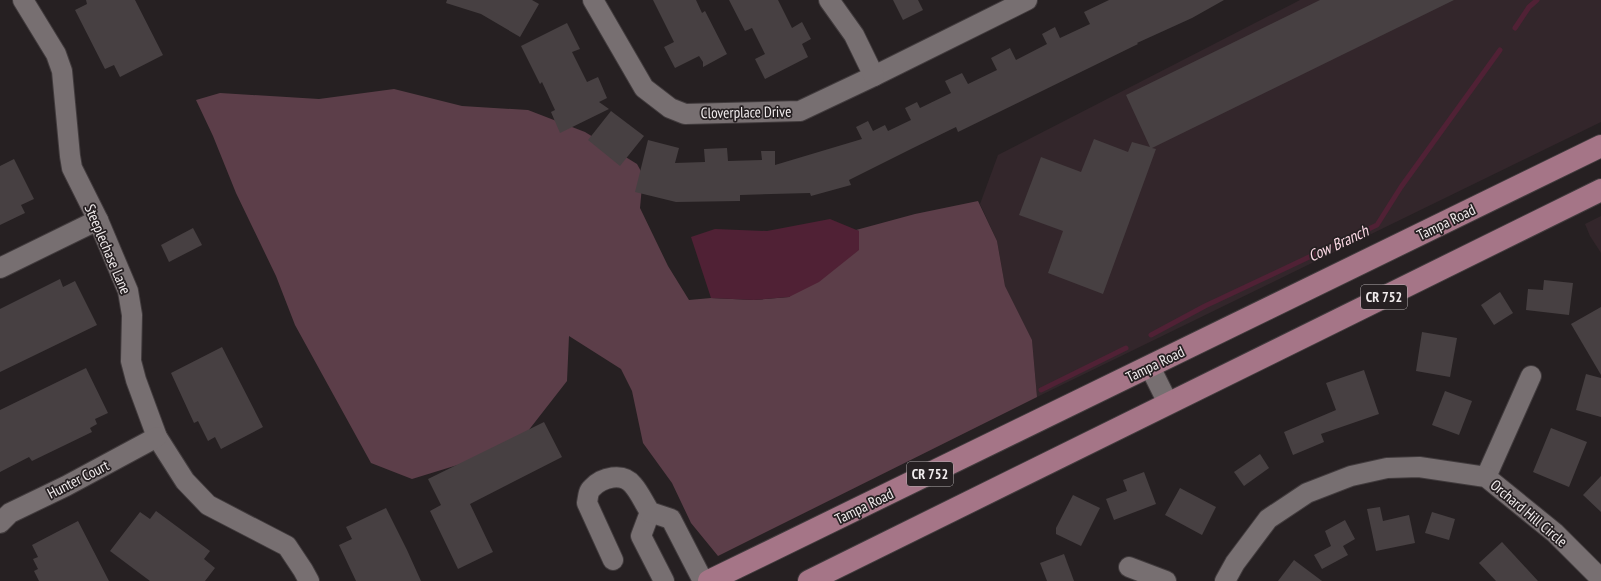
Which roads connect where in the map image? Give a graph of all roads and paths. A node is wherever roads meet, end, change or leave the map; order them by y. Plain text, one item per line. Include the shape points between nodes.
1 (23, 0) edge
2 (593, 0) edge
3 (829, 0) edge
4 (1027, 0) edge
5 (874, 76) junction
6 (1601, 146) edge
7 (1601, 190) edge
8 (98, 220) junction
9 (0, 268) edge
10 (1150, 367) junction
11 (1531, 376) dead end
12 (1168, 403) junction
13 (157, 437) junction
14 (1486, 477) junction
15 (650, 512) junction
16 (0, 523) edge
17 (613, 560) dead end
18 (1129, 567) dead end
19 (1601, 579) edge
20 (308, 581) edge
21 (664, 581) edge
22 (703, 581) edge
23 (709, 581) edge
24 (809, 581) edge
25 (1166, 581) edge
26 (1225, 581) edge

1 - 8 street, Steeplechase Lane via 56,54 62,71 72,168
2 - 5 street, Cloverplace Drive via 644,88 670,108 685,114 800,111
3 - 5 street via 854,35
4 - 5 street, Cloverplace Drive
6 - 10 main road, Tampa Road / CR 752
7 - 12 main road, CR 752
8 - 9 street
8 - 13 street, Steeplechase Lane via 128,291 132,316 131,361
10 - 12 street
10 - 23 main road, Tampa Road / CR 752
11 - 14 street
12 - 24 main road, CR 752
13 - 16 street, Hunter Court via 10,513
13 - 20 street, Steeplechase Lane via 185,481 208,505 287,546
14 - 19 street, Orchard Hill Circle via 1554,533
14 - 26 street, Orchard Hill Circle via 1419,467 1387,468 1351,476 1307,492 1268,518
15 - 17 street via 633,484 624,477 600,481 590,489 586,503
15 - 21 street via 641,536
15 - 22 street via 671,519
18 - 25 street

